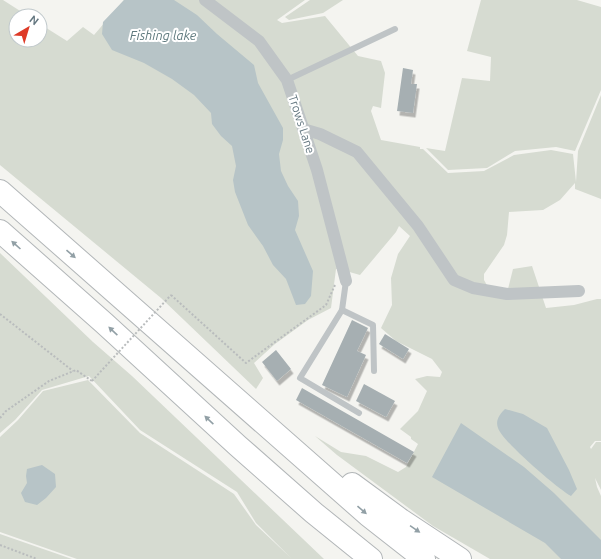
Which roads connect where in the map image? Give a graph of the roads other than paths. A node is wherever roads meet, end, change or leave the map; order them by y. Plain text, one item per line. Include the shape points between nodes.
1 (205, 0) edge
2 (394, 29) dead end
3 (287, 80) junction
4 (303, 129) junction
5 (0, 191) edge
6 (0, 231) edge
7 (346, 281) joint
8 (579, 291) dead end
9 (342, 310) junction
10 (154, 327) junction
11 (374, 372) dead end
12 (360, 413) dead end
13 (238, 446) junction
14 (356, 559) edge
15 (370, 559) edge
16 (424, 559) edge
17 (460, 559) edge

1 - 3 street, Trows Lane via 259,41
2 - 3 lane
3 - 4 street, Trows Lane
4 - 7 street, Trows Lane via 317,170
4 - 8 street via 320,134 357,152 418,226 454,280 473,288 507,294
5 -> 10 highway
13 -> 6 highway
7 - 9 lane
9 - 11 lane via 373,325
9 - 12 lane via 300,378
10 -> 16 highway via 368,515
10 -> 17 highway via 331,468 401,520
13 - 14 highway
13 - 15 highway

